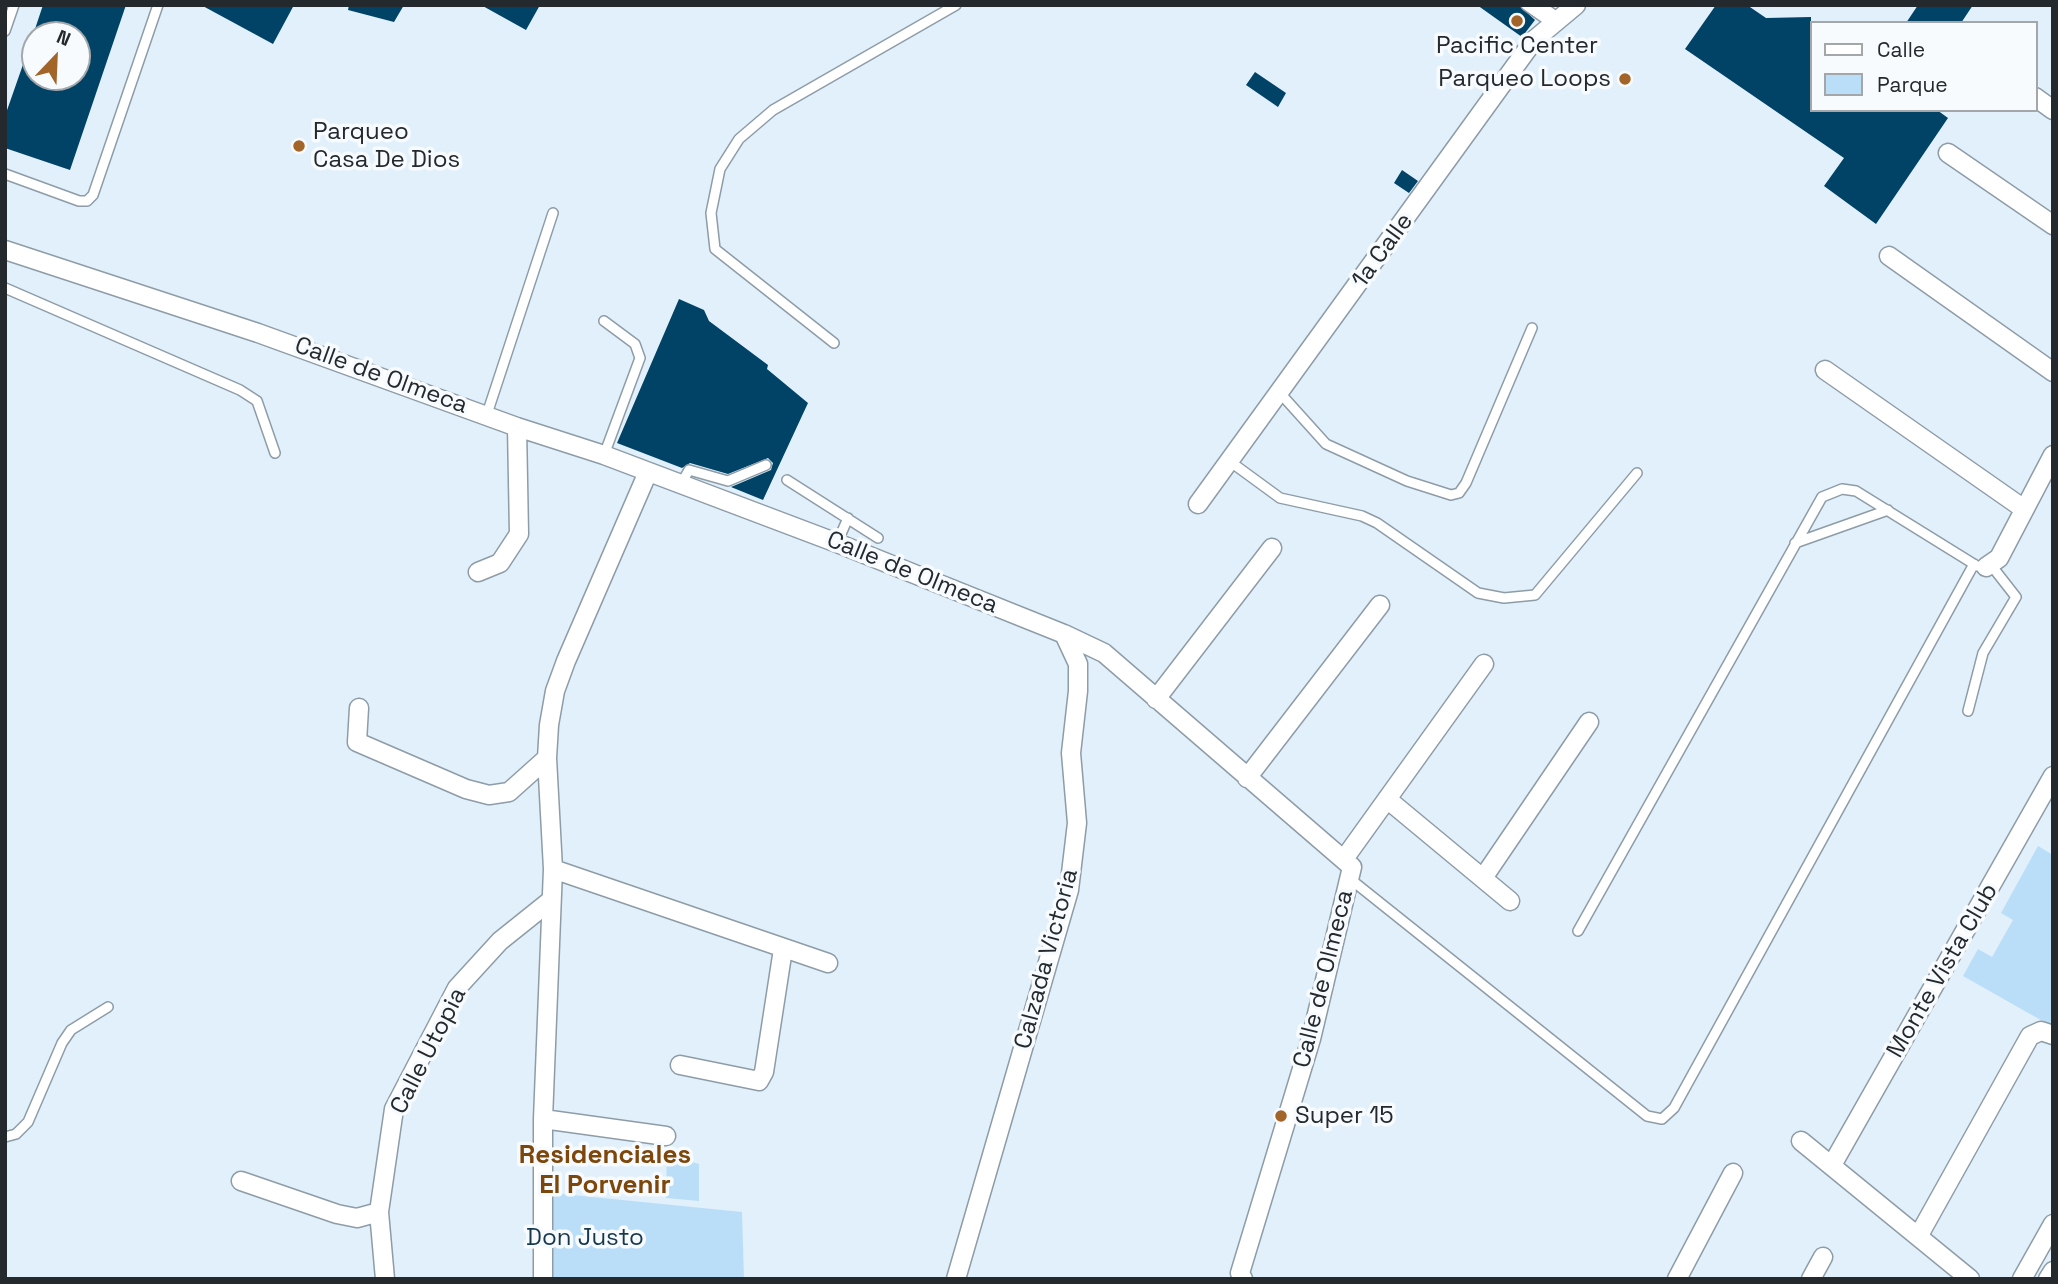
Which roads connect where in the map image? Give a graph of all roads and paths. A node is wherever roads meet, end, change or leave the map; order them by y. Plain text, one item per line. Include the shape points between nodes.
1 (14, 5) edge
2 (158, 5) edge
3 (956, 5) edge
4 (1525, 5) edge
5 (1541, 5) edge
6 (1576, 5) edge
7 (1556, 22) junction
8 (5, 32) edge
9 (2037, 98) edge
10 (2053, 110) edge
11 (1948, 153) dead end
12 (5, 174) edge
13 (553, 214) dead end
14 (2053, 225) edge
15 (5, 250) edge
16 (1889, 256) dead end
17 (5, 288) edge
18 (604, 321) dead end
19 (1532, 328) dead end
20 (834, 342) dead end
21 (1825, 370) dead end
22 (2053, 372) edge
23 (1280, 393) junction
24 (487, 414) junction
25 (517, 427) junction
26 (275, 453) dead end
27 (2053, 455) edge
28 (604, 456) junction
29 (1228, 460) junction
30 (766, 466) dead end
31 (648, 472) junction
32 (1637, 473) dead end
33 (787, 480) dead end
34 (681, 485) junction
35 (1198, 504) dead end
36 (2024, 509) junction
37 (1888, 510) junction
38 (848, 518) junction
39 (878, 538) dead end
40 (837, 543) junction
41 (1795, 543) junction
42 (1272, 548) dead end
43 (1984, 565) junction
44 (478, 572) dead end
45 (1380, 605) dead end
46 (1065, 634) junction
47 (1484, 664) dead end
48 (1156, 699) junction
49 (359, 708) dead end
50 (1968, 711) dead end
51 (1589, 722) dead end
52 (547, 758) junction
53 (1253, 771) junction
54 (2053, 776) edge
55 (1387, 799) junction
56 (1344, 859) junction
57 (552, 869) junction
58 (1349, 878) junction
59 (1483, 878) junction
60 (550, 901) junction
61 (1510, 901) dead end
62 (1578, 931) dead end
63 (783, 949) junction
64 (828, 963) dead end
65 (108, 1007) dead end
66 (2053, 1035) edge
67 (680, 1065) dead end
68 (543, 1119) junction
69 (666, 1136) dead end
70 (5, 1137) edge
71 (1801, 1141) dead end
72 (1832, 1166) junction
73 (1733, 1173) dead end
74 (241, 1181) dead end
75 (379, 1212) junction
76 (2053, 1224) edge
77 (1919, 1235) junction
78 (1823, 1257) dead end
79 (2053, 1271) edge
80 (385, 1279) edge
81 (543, 1279) edge
82 (956, 1279) edge
83 (1243, 1279) edge
84 (1677, 1279) edge
85 (1811, 1279) edge
86 (1970, 1279) edge
87 (2022, 1279) edge
88 (2048, 1279) edge

1 - 8 lane
2 - 12 lane via 93,195 79,201
3 - 20 lane via 773,110 739,139 720,169 712,213 715,249
4 - 7 lane
5 - 7 lane
6 - 7 street, 1a Calle
7 - 23 street, 1a Calle via 1534,40
9 - 10 street
11 - 14 street
13 - 24 lane
15 - 24 street, Calle de Olmeca
16 - 22 street
17 - 26 lane via 240,390 257,401
18 - 28 lane via 635,344 640,358
19 - 23 lane via 1459,493 1451,495 1395,476 1326,444
21 - 36 street
23 - 29 street, 1a Calle
24 - 25 street, Calle de Olmeca
25 - 28 street, Calle de Olmeca
25 - 44 street via 519,534 500,563
27 - 36 street
28 - 31 street, Calle de Olmeca
29 - 32 lane via 1280,498 1362,516 1478,593 1503,598 1535,595
29 - 35 street, 1a Calle
30 - 34 lane via 728,481 689,470
31 - 34 street, Calle de Olmeca
31 - 52 street via 555,691
33 - 38 lane
34 - 40 street, Calle de Olmeca
36 - 43 street via 1999,558
37 - 41 lane
37 - 41 lane via 1856,491 1835,490 1817,502
37 - 43 lane
38 - 39 lane
38 - 40 lane
40 - 46 street, Calle de Olmeca
41 - 62 lane
42 - 48 street
43 - 50 lane via 2016,597 1983,653
43 - 58 lane via 1702,1060 1674,1108 1662,1119 1636,1108
45 - 53 street
46 - 48 street, Calle de Olmeca via 1104,653
46 - 82 street, Calzada Victoria via 1078,664 1071,753 1077,822 1069,890
47 - 55 street
48 - 53 street, Calle de Olmeca
49 - 52 street via 356,742 466,789 489,795 509,792
51 - 59 street
52 - 57 street
53 - 56 street, Calle de Olmeca
54 - 72 street, Monte Vista Club
55 - 56 street
55 - 59 street
56 - 58 street, Calle de Olmeca via 1352,867
57 - 60 street
57 - 63 street
58 - 83 street, Calle de Olmeca via 1311,1039 1240,1273
59 - 61 street
60 - 68 street
60 - 75 street, Calle Utopia via 500,941 457,988 394,1109
63 - 64 street
63 - 67 street via 759,1081
65 - 70 lane via 71,1030 28,1122
66 - 77 street via 2041,1031 2030,1036
68 - 69 street
68 - 81 street
71 - 72 street
72 - 77 street
73 - 84 street
74 - 75 street via 337,1214 357,1217
75 - 80 street, Calle Utopia
76 - 87 street
77 - 86 street
78 - 85 street
79 - 88 street

